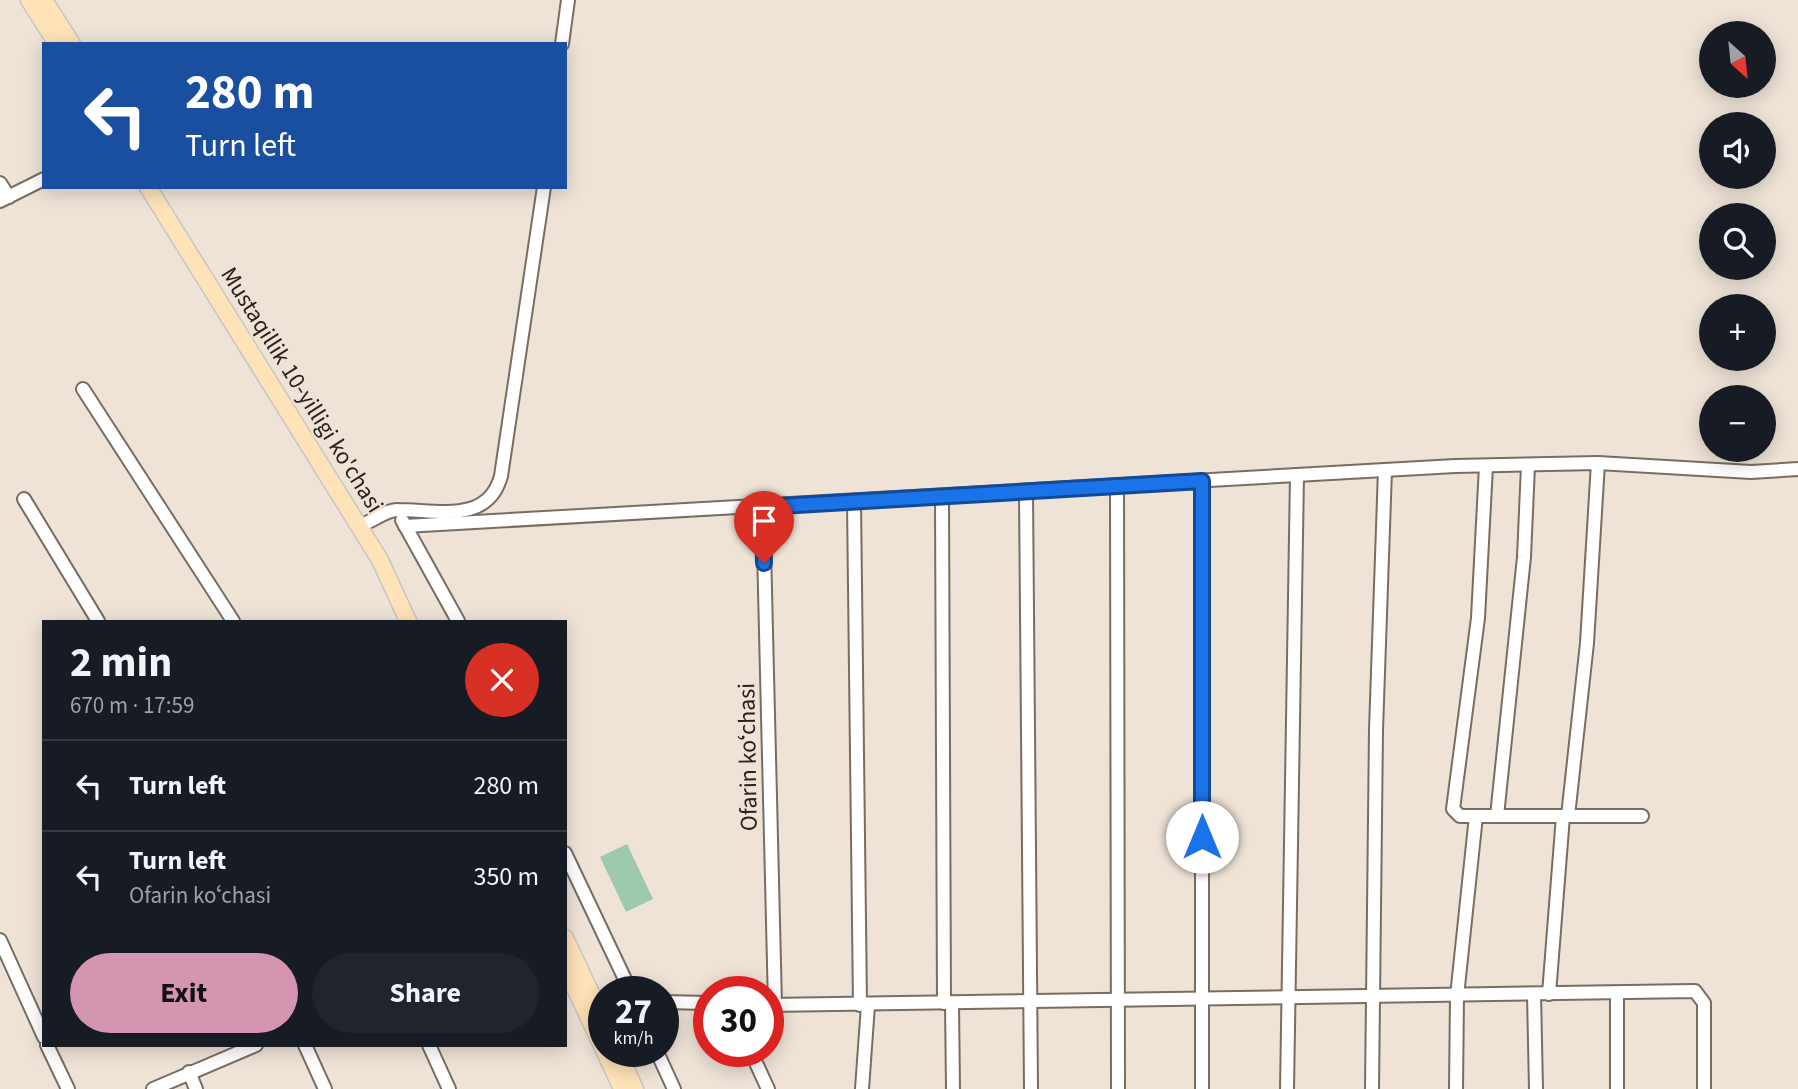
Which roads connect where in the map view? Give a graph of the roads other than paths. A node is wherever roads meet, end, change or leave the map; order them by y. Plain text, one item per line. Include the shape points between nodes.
1 (29, 0) edge
2 (44, 0) edge
3 (568, 0) edge
4 (56, 42) edge
5 (71, 42) edge
6 (562, 42) edge
7 (42, 180) edge
8 (0, 183) edge
9 (149, 189) edge
10 (162, 189) edge
11 (544, 189) edge
12 (5, 199) edge
13 (83, 389) dead end
14 (1598, 463) junction
15 (1486, 466) junction
16 (1528, 466) junction
17 (1798, 469) edge
18 (1385, 470) junction
19 (1297, 475) junction
20 (1202, 481) junction
21 (1117, 486) junction
22 (1026, 492) junction
23 (942, 497) junction
24 (24, 499) dead end
25 (854, 502) junction
26 (763, 507) junction
27 (396, 509) junction
28 (368, 522) junction
29 (405, 526) junction
30 (97, 620) edge
31 (232, 620) edge
32 (408, 620) edge
33 (418, 620) edge
34 (457, 620) edge
35 (1476, 816) junction
36 (1497, 816) junction
37 (1565, 816) junction
38 (1642, 816) dead end
39 (567, 857) edge
40 (0, 940) edge
41 (567, 942) edge
42 (567, 971) edge
43 (623, 976) edge
44 (771, 976) edge
45 (588, 985) edge
46 (1617, 993) junction
47 (1534, 994) junction
48 (1549, 994) junction
49 (1457, 996) junction
50 (1372, 997) junction
51 (1286, 999) junction
52 (1118, 1001) junction
53 (1202, 1001) junction
54 (1030, 1002) junction
55 (948, 1003) junction
56 (784, 1005) edge
57 (864, 1005) junction
58 (588, 1017) edge
59 (42, 1033) edge
60 (48, 1047) edge
61 (251, 1047) edge
62 (306, 1047) edge
63 (430, 1047) edge
64 (612, 1067) edge
65 (625, 1067) edge
66 (664, 1067) edge
67 (758, 1067) edge
68 (189, 1072) junction
69 (68, 1089) edge
70 (153, 1089) edge
71 (196, 1089) edge
72 (325, 1089) edge
73 (449, 1089) edge
74 (622, 1089) edge
75 (635, 1089) edge
76 (674, 1089) edge
77 (768, 1089) edge
78 (862, 1089) edge
79 (953, 1089) edge
80 (1031, 1089) edge
81 (1118, 1089) edge
82 (1202, 1089) edge
83 (1287, 1089) edge
84 (1372, 1089) edge
85 (1457, 1089) edge
86 (1536, 1089) edge
87 (1617, 1089) edge
88 (1704, 1089) edge

1 - 4 main road
2 - 5 main road
3 - 6 street
7 - 12 street
8 - 12 street
9 - 32 main road, Mustaqillik 10-yilligi ko'chasi via 380,560
10 - 28 main road, Mustaqillik 10-yilligi ko'chasi
11 - 27 street via 495,495 478,508
13 - 31 street
14 - 16 street
14 - 17 street via 1751,472
14 - 37 street via 1587,643
15 - 16 street
15 - 18 street
15 - 35 street via 1478,618 1453,806 1460,817
16 - 36 street via 1524,557
18 - 19 street
18 - 50 street
19 - 20 street
19 - 51 street
20 - 21 street
20 - 53 street
21 - 22 street
21 - 52 street
22 - 23 street
22 - 54 street
23 - 25 street
23 - 55 street
24 - 30 street
25 - 26 street
25 - 57 street
26 - 29 street
26 - 44 street, Ofarin koʻchasi
27 - 28 street
27 - 29 street
28 - 33 main road, Mustaqillik 10-yilligi ko'chasi
29 - 34 street
35 - 36 street
35 - 49 street
36 - 37 street
37 - 38 street
37 - 48 street
39 - 43 street
40 - 59 street
41 - 45 main road
42 - 58 main road
46 - 48 street
46 - 87 street
46 - 88 street via 1695,991 1702,996
47 - 48 street
47 - 49 street
47 - 86 street
49 - 50 street
49 - 85 street
50 - 51 street
50 - 84 street
51 - 53 street
51 - 83 street
52 - 53 street
52 - 54 street
52 - 81 street
53 - 82 street
54 - 55 street
54 - 80 street
55 - 57 street
55 - 79 street
56 - 57 street
57 - 78 street
60 - 69 street
61 - 68 street
62 - 72 street
63 - 73 street
64 - 74 main road
65 - 75 main road
66 - 76 street
67 - 77 street
68 - 70 street
68 - 71 street

